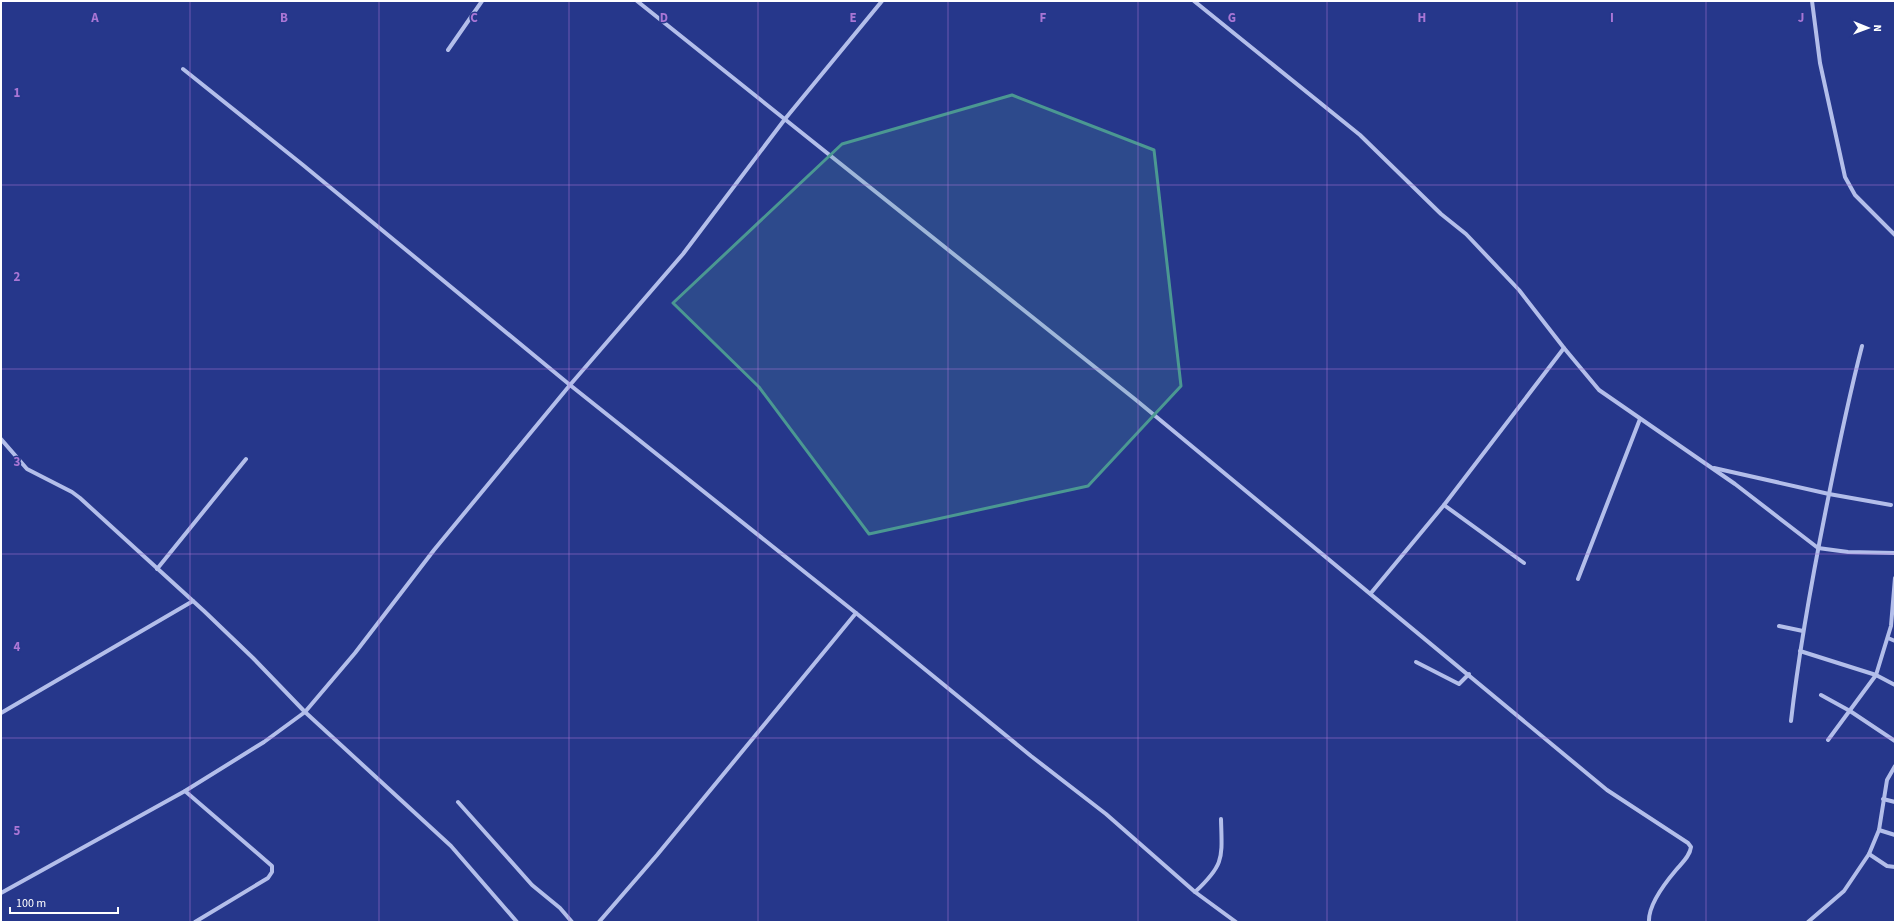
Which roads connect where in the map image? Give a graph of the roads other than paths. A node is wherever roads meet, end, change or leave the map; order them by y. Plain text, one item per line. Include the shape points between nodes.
1 (482, 1) edge
2 (637, 1) edge
3 (882, 1) edge
4 (1194, 1) edge
5 (1812, 1) edge
6 (448, 50) dead end
7 (183, 69) dead end
8 (785, 119) junction
9 (1895, 235) edge
10 (1862, 346) dead end
11 (1564, 348) junction
12 (570, 385) junction
13 (1640, 419) junction
14 (1, 439) edge
15 (246, 459) dead end
16 (1711, 468) junction
17 (1829, 494) junction
18 (1444, 505) junction
19 (1891, 505) dead end
20 (1818, 548) junction
21 (1895, 553) edge
22 (1524, 563) dead end
23 (157, 569) junction
24 (1895, 578) edge
25 (1578, 579) dead end
26 (1371, 593) junction
27 (193, 601) junction
28 (1894, 606) edge
29 (856, 614) junction
30 (1779, 626) dead end
31 (1803, 631) junction
32 (1888, 638) junction
33 (1895, 641) edge
34 (1800, 651) junction
35 (1416, 662) dead end
36 (1469, 674) junction
37 (1876, 675) junction
38 (1895, 685) edge
39 (1820, 695) dead end
40 (1850, 711) junction
41 (305, 712) junction
42 (1, 713) edge
43 (1791, 721) dead end
44 (1828, 740) dead end
45 (1895, 741) edge
46 (1895, 766) edge
47 (185, 791) junction
48 (1883, 799) junction
49 (458, 802) dead end
50 (1895, 802) edge
51 (1221, 818) dead end
52 (1879, 830) junction
53 (1895, 834) edge
54 (1869, 854) junction
55 (1895, 868) edge
56 (1195, 892) junction
57 (1, 893) edge
58 (196, 922) edge
59 (517, 922) edge
60 (572, 922) edge
61 (599, 922) edge
62 (1236, 922) edge
63 (1649, 922) edge
64 (1808, 922) edge

1 - 6 street
2 - 8 street
3 - 8 street
4 - 11 street via 1360,135 1441,214 1466,234 1519,290
5 - 9 street via 1820,63 1845,177 1855,195
7 - 12 street
8 - 12 street via 683,254
8 - 26 street via 1136,400
10 - 17 street via 1844,415
11 - 13 street via 1599,390
11 - 18 street
12 - 29 street
12 - 41 street
13 - 16 street
13 - 25 street
14 - 23 street via 27,470 80,498
15 - 23 street
16 - 17 street
16 - 20 street
17 - 19 street
17 - 20 street
18 - 22 street
18 - 26 street
20 - 21 street via 1848,552
20 - 31 street
23 - 27 street
24 - 28 street
26 - 36 street
27 - 41 street
27 - 42 street
28 - 32 street
29 - 56 street via 1106,814
29 - 61 street
30 - 31 street
31 - 34 street
32 - 33 street
32 - 37 street
34 - 37 street
34 - 43 street
35 - 36 street via 1459,684
36 - 63 street via 1608,790 1691,847 1650,910
37 - 38 street
37 - 40 street
39 - 40 street
40 - 44 street
40 - 45 street
41 - 47 street via 264,742
41 - 59 street via 451,846
46 - 48 street via 1887,780
47 - 57 street
47 - 58 street via 272,866 268,878
48 - 50 street
48 - 52 street
49 - 60 street via 532,885 560,908
51 - 56 street via 1220,863 1213,875
52 - 53 street
52 - 54 street
54 - 55 street via 1887,866
54 - 64 street via 1844,891
56 - 62 street

